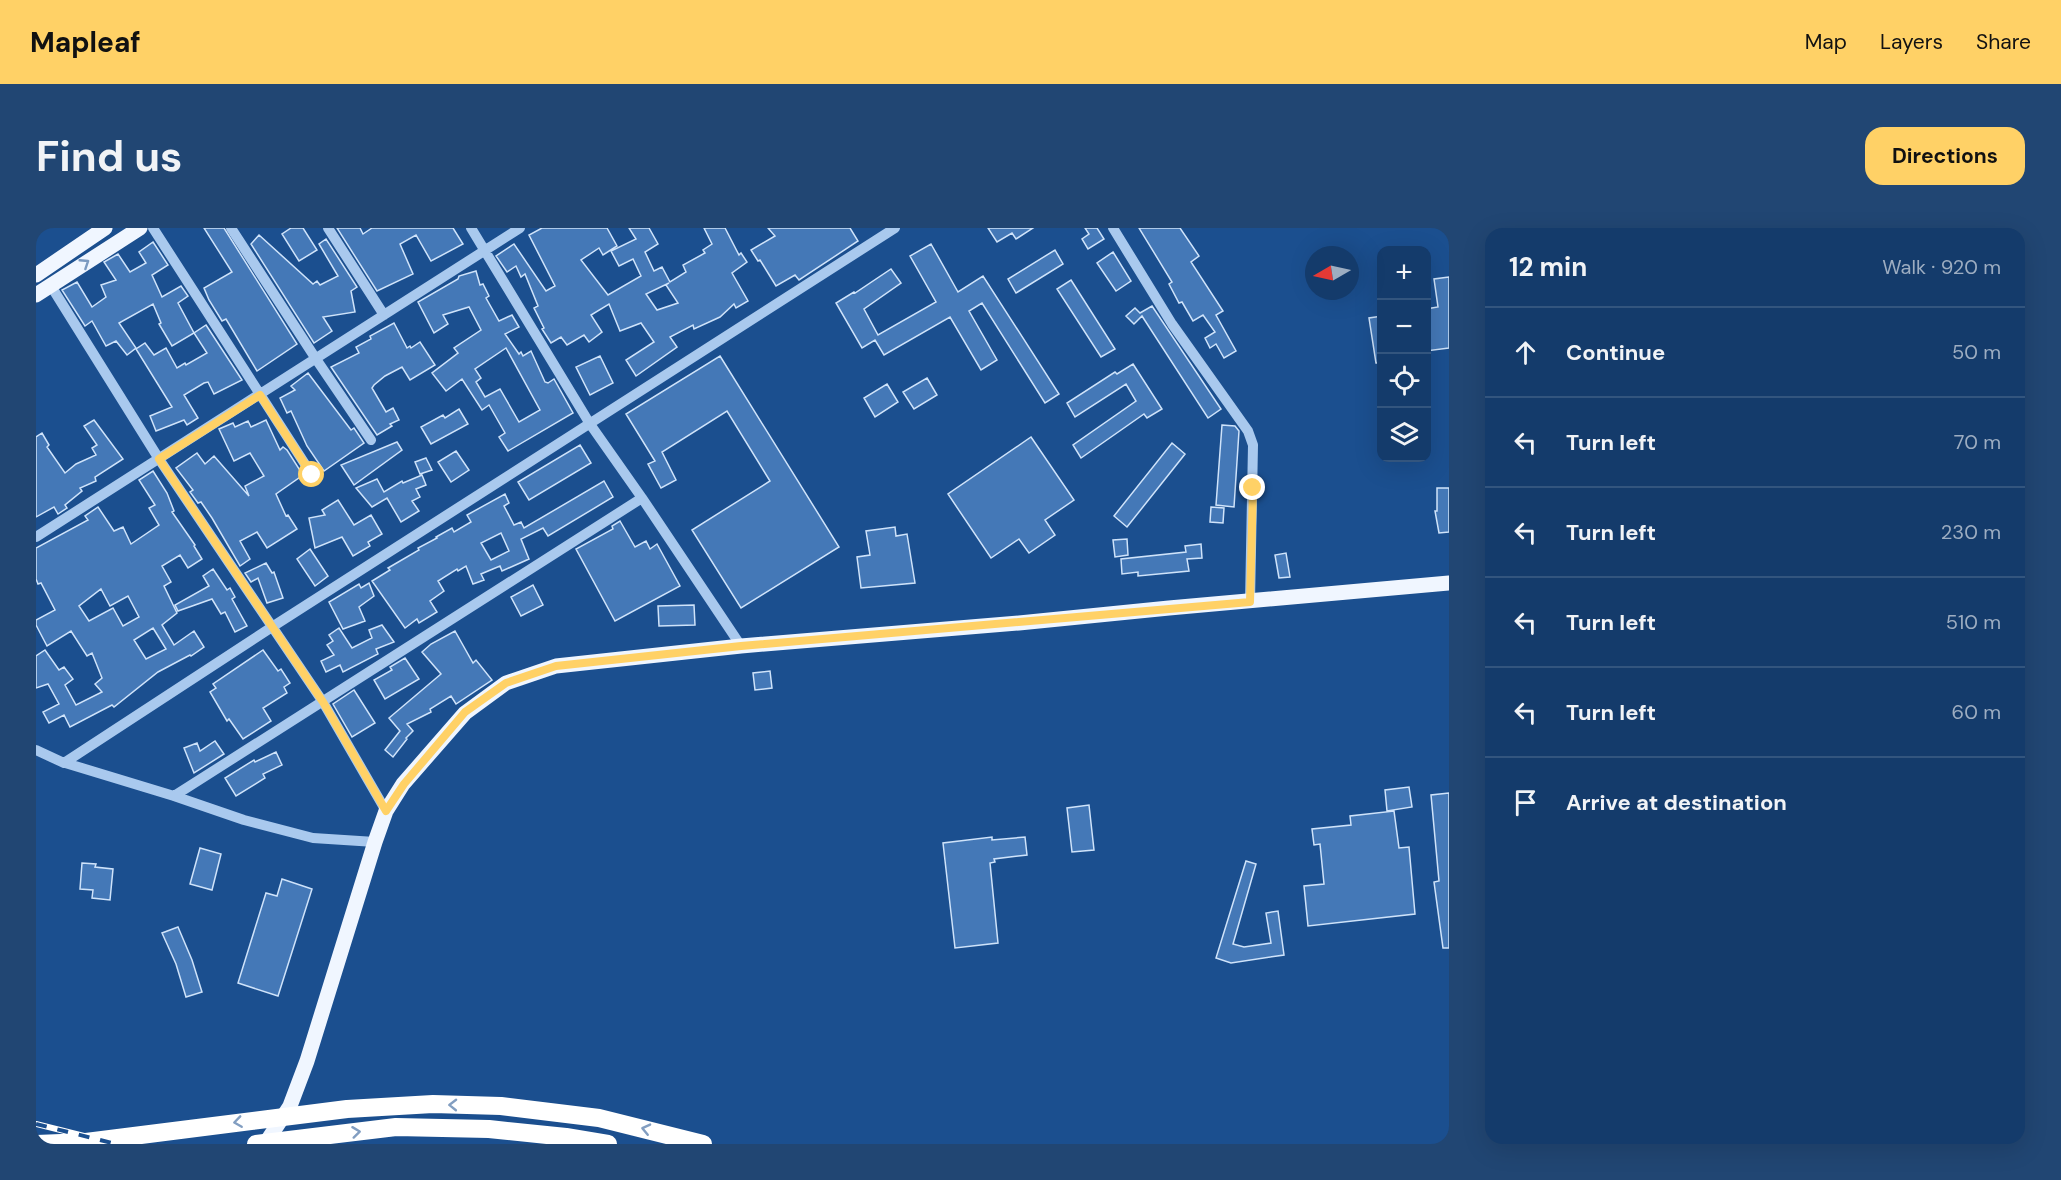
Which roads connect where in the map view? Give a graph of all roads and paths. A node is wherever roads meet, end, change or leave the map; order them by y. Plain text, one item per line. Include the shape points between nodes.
1 (105, 228) edge
2 (140, 228) edge
3 (153, 228) edge
4 (231, 228) edge
5 (328, 228) edge
6 (471, 228) edge
7 (519, 228) edge
8 (895, 228) edge
9 (1113, 228) edge
10 (485, 250) junction
11 (36, 275) edge
12 (51, 286) junction
13 (36, 295) edge
14 (384, 315) junction
15 (316, 359) junction
16 (260, 395) junction
17 (590, 424) junction
18 (372, 440) dead end
19 (159, 459) junction
20 (312, 475) dead end
21 (642, 498) junction
22 (36, 537) edge
23 (1449, 583) edge
24 (1250, 602) junction
25 (272, 627) junction
26 (741, 646) junction
27 (323, 702) junction
28 (36, 752) edge
29 (64, 763) junction
30 (174, 796) junction
31 (386, 811) junction
32 (375, 842) junction
33 (36, 1144) edge
34 (256, 1144) edge
35 (265, 1144) edge
36 (608, 1144) edge
37 (703, 1144) edge

1 - 11 main road
12 -> 2 main road
3 - 16 street
4 - 15 street
5 - 14 street
6 - 10 street
7 - 10 street
8 - 17 street
9 - 24 street via 1253,444
10 - 14 street
10 - 17 street
12 - 13 main road
12 - 19 street
14 - 15 street
15 - 16 street
15 - 18 street
16 - 19 street
16 - 20 street
17 - 21 street
17 - 25 street
19 - 22 street
19 - 25 street
21 - 26 street
21 - 27 street
23 - 24 main road
24 - 26 main road
25 - 27 street
25 - 29 street
26 - 31 main road via 556,666 506,683 465,712
27 - 30 street
27 - 31 street
28 - 29 street
29 - 30 street
30 - 32 street via 313,838
31 - 32 main road
32 - 35 main road via 307,1061 290,1106
37 -> 33 highway via 598,1118 501,1106 433,1104 346,1109 86,1142
34 -> 36 highway via 396,1127 489,1129

